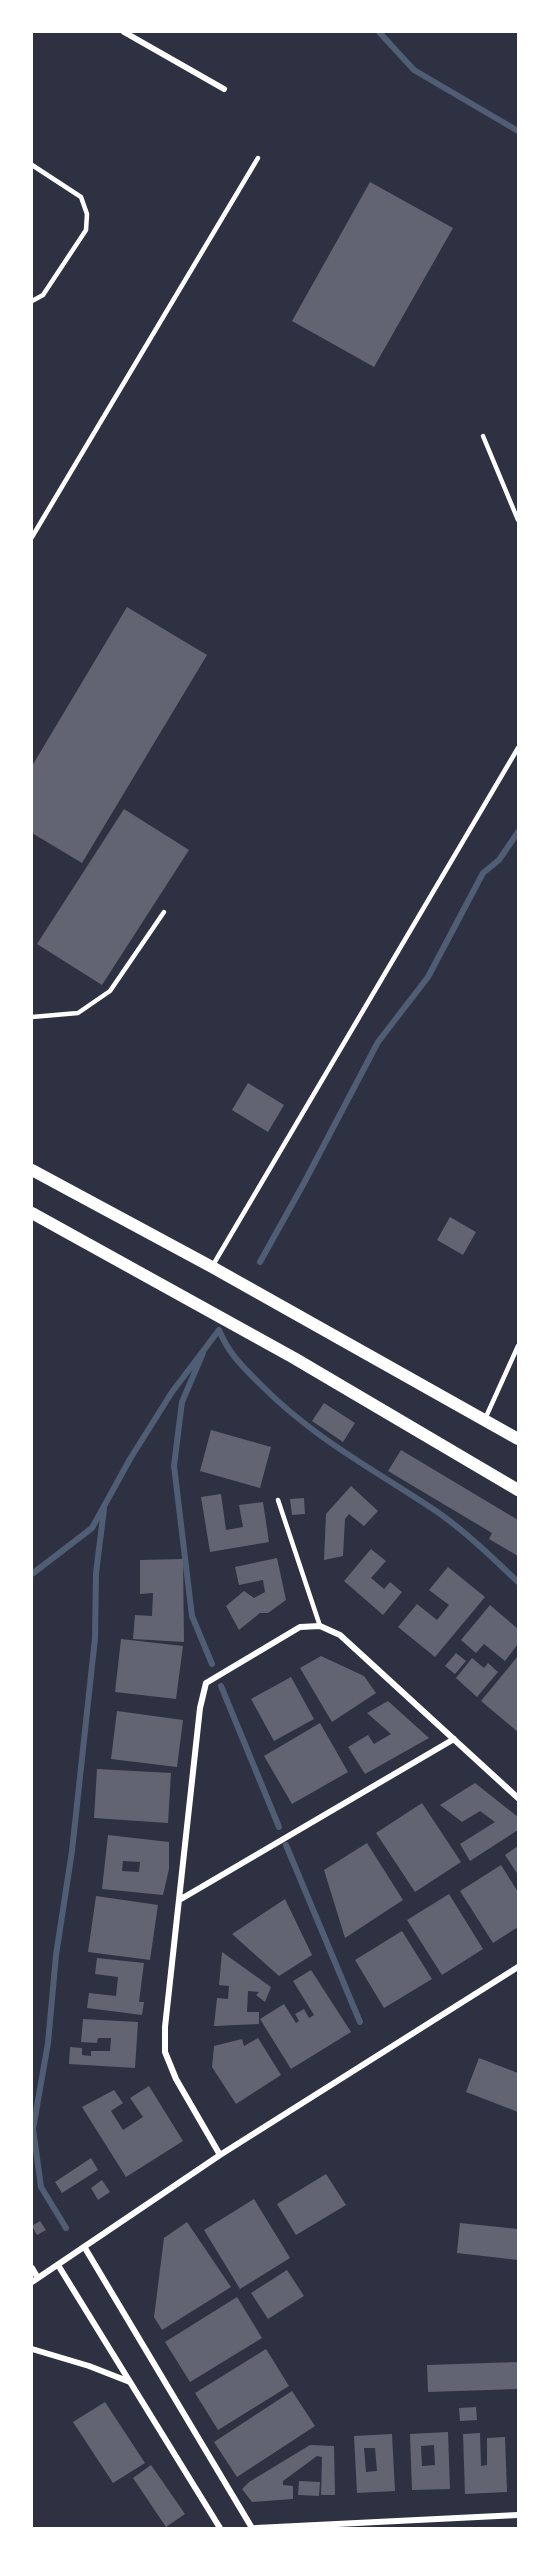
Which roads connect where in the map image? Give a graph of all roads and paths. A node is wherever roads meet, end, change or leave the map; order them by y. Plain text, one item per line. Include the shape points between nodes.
1 (124, 32) edge
2 (224, 89) dead end
3 (258, 158) dead end
4 (32, 165) edge
5 (32, 301) edge
6 (483, 436) dead end
7 (519, 520) edge
8 (32, 537) edge
9 (519, 748) edge
10 (164, 912) dead end
11 (32, 1017) edge
12 (32, 1170) edge
13 (32, 1213) edge
14 (212, 1267) junction
15 (519, 1346) edge
16 (512, 1360) junction
17 (519, 1363) edge
18 (484, 1421) junction
19 (519, 1439) edge
20 (519, 1490) edge
21 (278, 1500) dead end
22 (320, 1626) junction
23 (454, 1739) junction
24 (519, 1798) edge
25 (181, 1899) junction
26 (519, 1967) edge
27 (220, 2155) junction
28 (86, 2248) junction
29 (58, 2265) junction
30 (32, 2268) edge
31 (38, 2278) junction
32 (32, 2282) edge
33 (32, 2349) edge
34 (130, 2382) junction
35 (519, 2515) edge
36 (220, 2529) edge
37 (254, 2529) edge

1 - 2 street
3 - 8 lane
4 - 5 lane via 81,197 87,214 86,230 44,295
6 - 7 lane
9 - 14 lane
10 - 11 lane via 110,991 78,1013
12 - 14 main road
13 - 20 main road via 294,1358
14 - 18 main road
15 - 16 lane
16 - 17 lane
16 - 18 lane
18 - 19 main road
21 - 22 lane
22 - 23 street via 340,1635
22 - 25 street via 300,1627 206,1683 200,1708
23 - 24 street
23 - 25 street
25 - 27 street via 165,2052 176,2079
26 - 27 street
27 - 28 street
28 - 29 street
28 - 37 street
29 - 31 street
29 - 34 street
30 - 31 street
31 - 32 street
33 - 34 street
34 - 36 street
35 - 37 street

